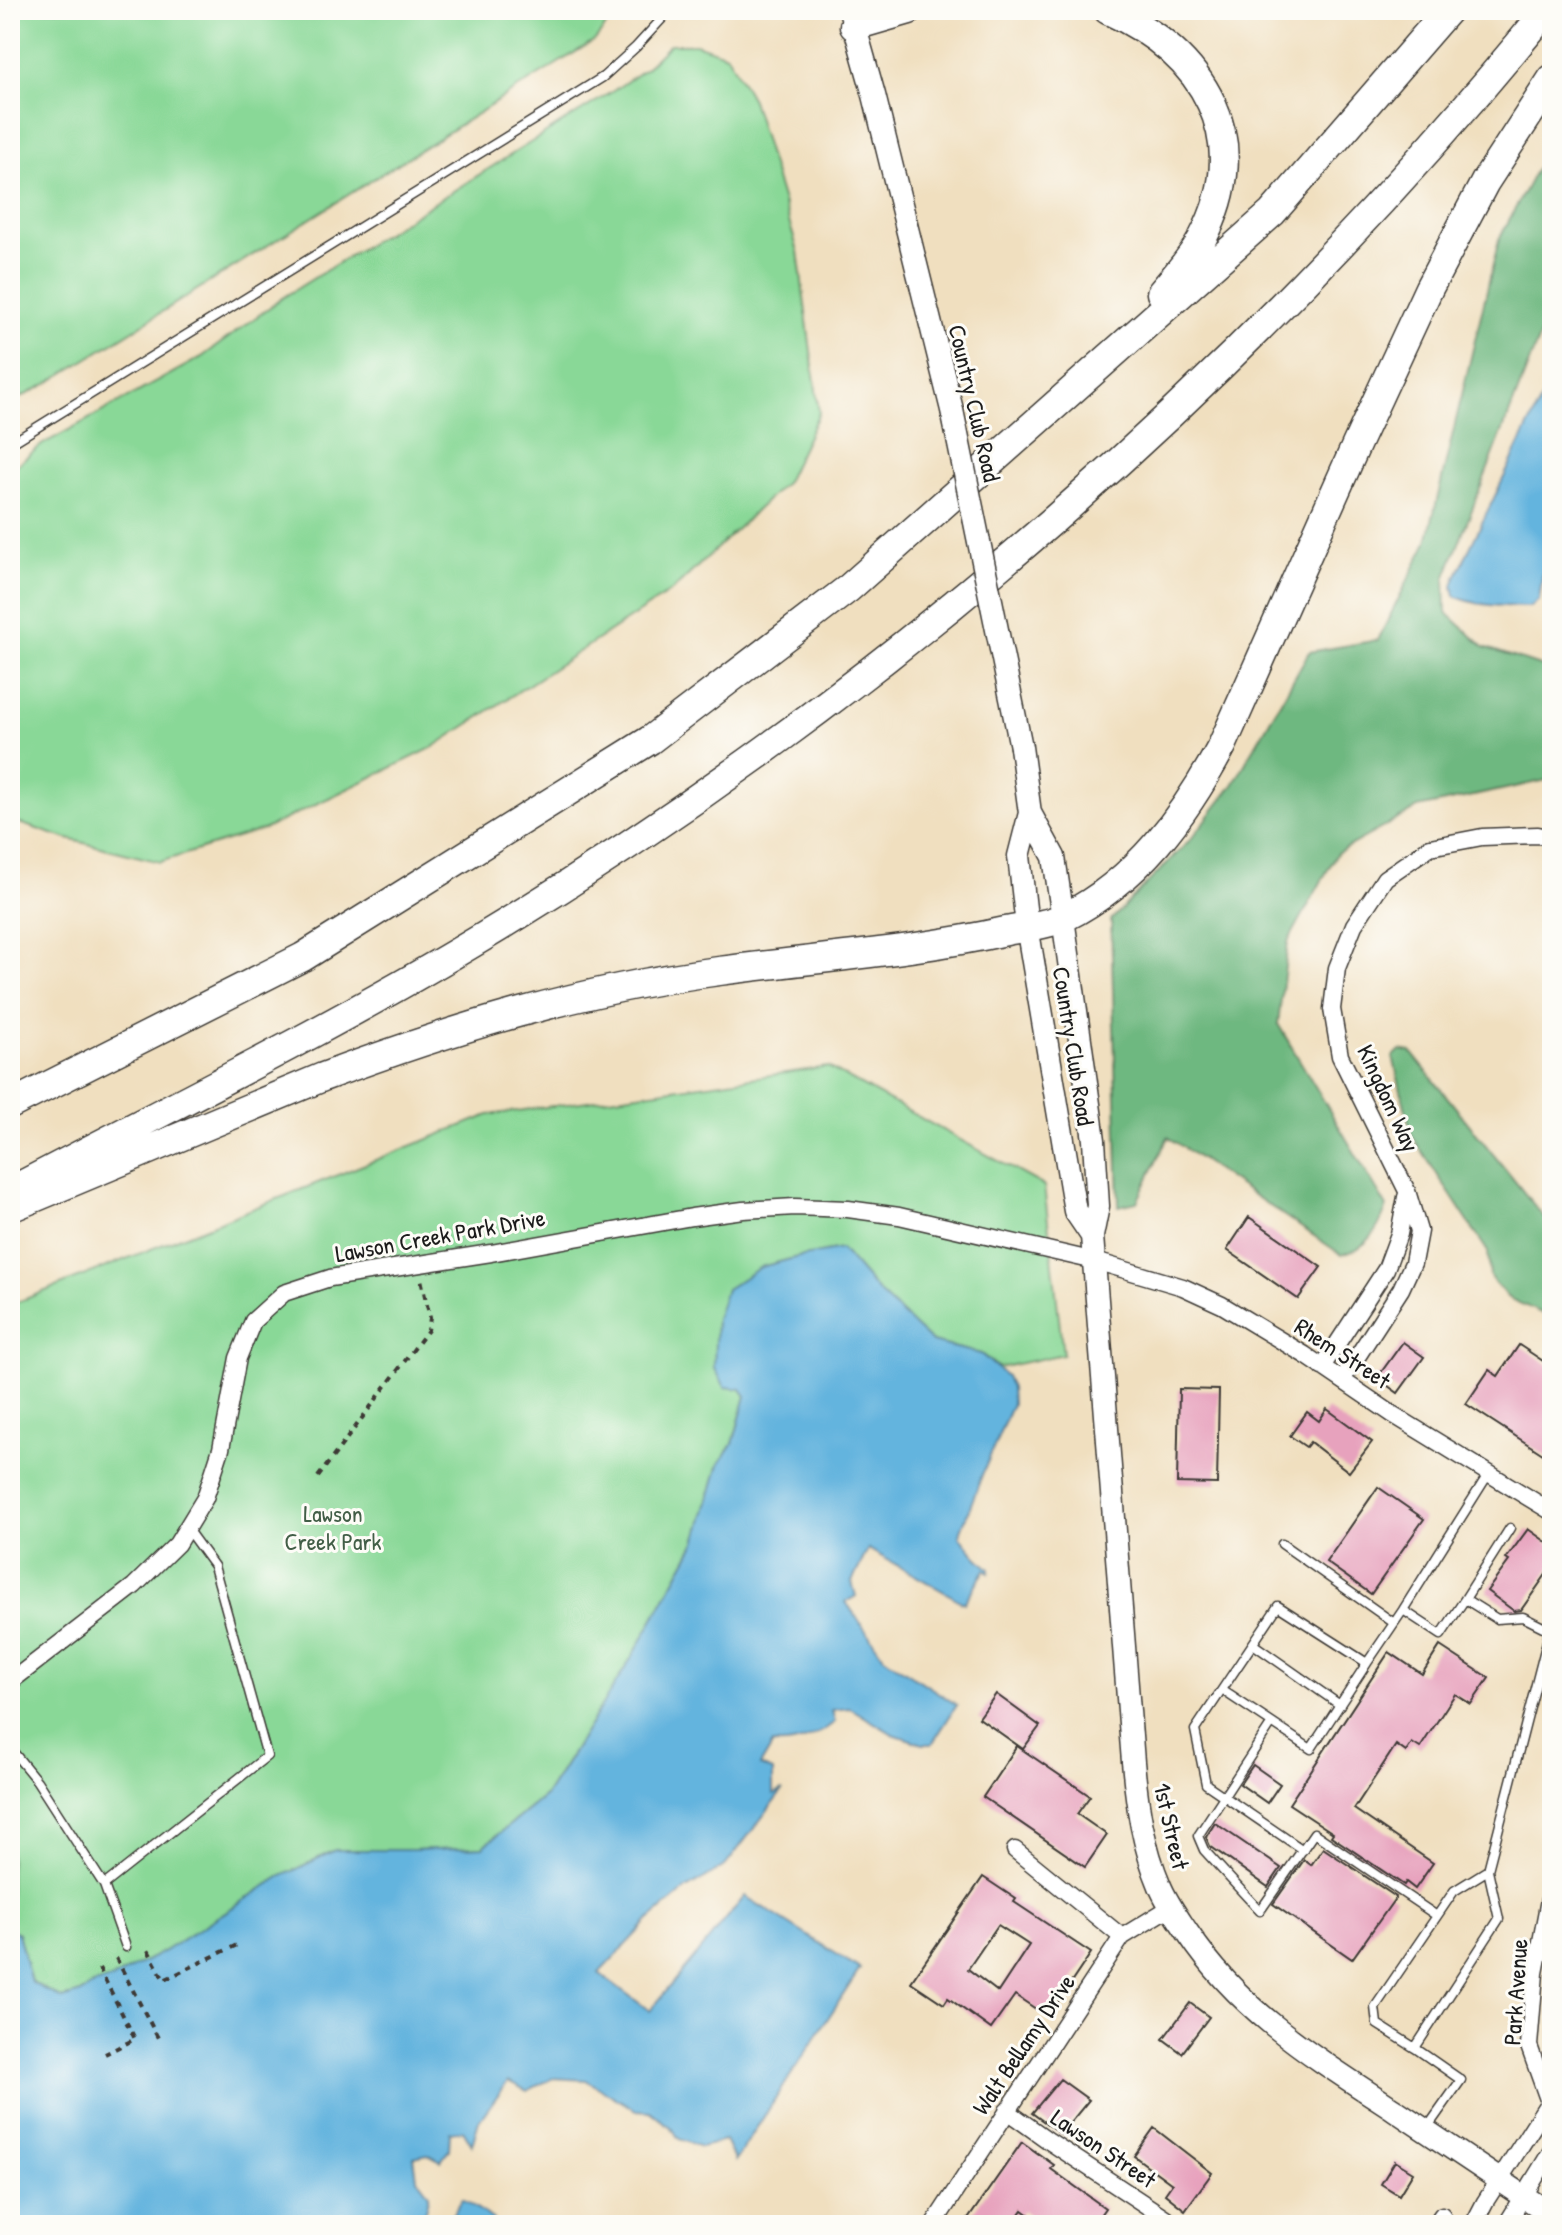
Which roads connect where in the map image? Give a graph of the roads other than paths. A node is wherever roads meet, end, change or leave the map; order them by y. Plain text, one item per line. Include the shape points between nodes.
1 (670, 10) edge
2 (909, 10) edge
3 (1108, 10) edge
4 (1448, 10) edge
5 (1547, 10) edge
6 (852, 18) edge
7 (1552, 79) edge
8 (10, 444) edge
9 (849, 588) junction
10 (1030, 813) junction
11 (1552, 838) edge
12 (1063, 918) junction
13 (1027, 926) junction
14 (10, 1105) edge
15 (10, 1191) edge
16 (1407, 1191) junction
17 (10, 1208) edge
18 (1092, 1236) junction
19 (1095, 1261) junction
20 (1322, 1367) junction
21 (1342, 1380) junction
22 (1489, 1473) junction
23 (1552, 1512) edge
24 (1510, 1528) dead end
25 (187, 1529) junction
26 (1282, 1544) dead end
27 (1465, 1599) junction
28 (1403, 1610) junction
29 (1394, 1623) junction
30 (1550, 1626) edge
31 (1253, 1644) junction
32 (1367, 1663) junction
33 (10, 1682) edge
34 (1222, 1690) junction
35 (1340, 1705) junction
36 (1272, 1723) junction
37 (10, 1748) edge
38 (1224, 1796) junction
39 (1015, 1850) dead end
40 (1303, 1850) junction
41 (1488, 1870) junction
42 (1552, 1884) edge
43 (104, 1885) junction
44 (1171, 1907) junction
45 (1437, 1916) junction
46 (1122, 1937) junction
47 (126, 1947) dead end
48 (1415, 2048) junction
49 (1550, 2100) edge
50 (1007, 2111) junction
51 (1425, 2130) junction
52 (1552, 2150) edge
53 (1499, 2180) junction
54 (1524, 2197) junction
55 (1552, 2215) edge
56 (933, 2225) edge
57 (1176, 2225) edge
58 (1473, 2225) edge
59 (1506, 2225) edge

1 - 8 lane via 603,77
2 - 6 highway
3 - 9 highway via 1159,40 1203,87 1224,144 1215,208 1201,239 1165,288
4 - 9 highway via 1272,213
5 - 15 highway via 1385,197 1194,393 950,608 833,699 656,826 475,941 276,1054
6 - 10 main road, Country Club Road, bridge via 952,410
7 - 12 highway via 1485,182 1429,288 1204,779 1146,857 1100,896
9 - 14 highway via 650,740 303,957
10 - 12 main road, Country Club Road via 1054,857
10 - 13 main road, Country Club Road via 1019,856
11 - 16 street, Kingdom Way via 1482,837 1430,847 1385,878 1354,925 1337,968 1332,1009 1340,1056
12 - 13 highway
12 - 18 main road, Country Club Road via 1094,1140 1098,1206
13 - 17 highway via 623,986 526,1009 349,1067
13 - 18 main road, Country Club Road via 1075,1211
16 - 20 street via 1386,1269
16 - 21 street, Kingdom Way via 1419,1231 1413,1263
18 - 19 main road, Country Club Road
19 - 20 street, Rhem Street via 1183,1287 1222,1305
19 - 25 street, Lawson Creek Park Drive via 899,1216 795,1207 692,1217 330,1278 284,1293 253,1321 238,1358 221,1449 205,1498
19 - 44 main road, 1st Street via 1136,1795 1149,1858
20 - 21 street, Rhem Street
21 - 22 street, Rhem Street
22 - 23 street, Rhem Street
22 - 28 lane
24 - 27 lane
25 - 33 street, Lawson Creek Park Drive via 134,1586
25 - 43 lane via 214,1566 267,1756
26 - 29 lane
27 - 28 lane via 1441,1635
27 - 30 lane via 1497,1619 1523,1617
28 - 29 lane
29 - 32 lane
30 - 41 lane
31 - 32 lane via 1278,1606
31 - 34 lane
31 - 35 lane
32 - 35 lane
34 - 36 lane
34 - 38 lane via 1195,1730 1206,1784
35 - 36 lane via 1311,1749
36 - 38 lane
37 - 43 lane
38 - 40 lane
38 - 40 lane via 1198,1836 1204,1850 1260,1911
39 - 46 street
40 - 45 lane via 1314,1833
41 - 45 lane via 1454,1891
41 - 48 lane via 1499,1919
42 - 49 street, Park Avenue via 1535,1973 1529,2046
43 - 47 lane
44 - 46 street, Walt Bellamy Drive
44 - 51 main road, 1st Street via 1213,1969 1251,2008
45 - 48 lane via 1375,2007 1377,2024
46 - 50 street, Walt Bellamy Drive
48 - 51 lane via 1461,2080
49 - 53 street
50 - 56 street, Walt Bellamy Drive
50 - 57 street, Lawson Street
51 - 53 main road, 1st Street
52 - 54 street
53 - 54 main road, 1st Street
53 - 58 street
54 - 55 main road, 1st Street
54 - 59 street

